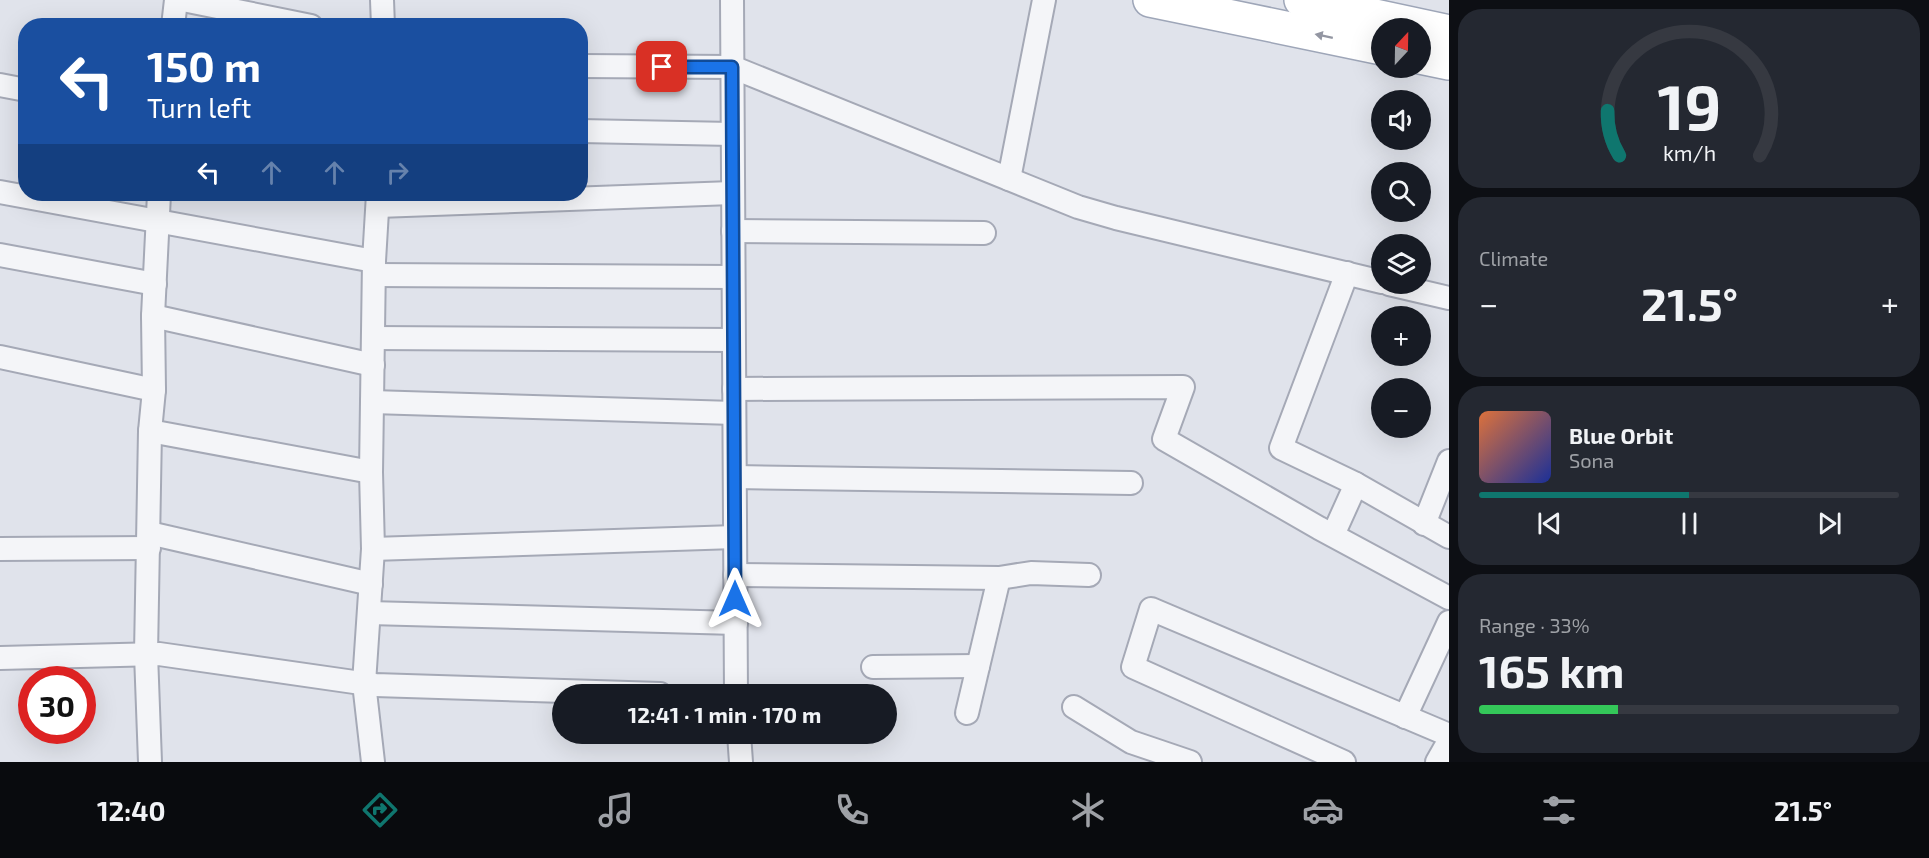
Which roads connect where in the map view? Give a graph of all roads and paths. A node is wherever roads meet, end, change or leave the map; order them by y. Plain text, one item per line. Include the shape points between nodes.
1 (176, 0) edge
2 (183, 0) edge
3 (382, 0) edge
4 (732, 0) edge
5 (1044, 0) edge
6 (1150, 0) edge
7 (1301, 0) edge
8 (174, 18) edge
9 (272, 18) edge
10 (383, 18) edge
11 (1449, 32) edge
12 (1371, 46) edge
13 (1431, 59) edge
14 (1449, 63) edge
15 (588, 66) edge
16 (732, 67) junction
17 (0, 85) edge
18 (18, 88) edge
19 (588, 132) edge
20 (732, 134) junction
21 (1009, 179) junction
22 (0, 192) edge
23 (732, 194) junction
24 (18, 195) edge
25 (588, 196) edge
26 (50, 201) edge
27 (158, 201) edge
28 (378, 201) edge
29 (157, 220) junction
30 (733, 231) junction
31 (984, 233) dead end
32 (0, 255) edge
33 (374, 268) junction
34 (1347, 273) junction
35 (733, 277) junction
36 (1371, 279) edge
37 (155, 284) junction
38 (1431, 294) edge
39 (1449, 298) edge
40 (153, 316) junction
41 (373, 338) junction
42 (733, 340) junction
43 (0, 357) edge
44 (373, 365) junction
45 (734, 388) junction
46 (154, 390) junction
47 (372, 402) junction
48 (734, 413) junction
49 (150, 431) junction
50 (1449, 461) edge
51 (371, 472) junction
52 (735, 477) junction
53 (1131, 483) dead end
54 (1356, 484) junction
55 (1425, 524) junction
56 (1333, 536) junction
57 (735, 537) junction
58 (1449, 537) edge
59 (149, 541) junction
60 (0, 549) edge
61 (373, 549) junction
62 (1089, 574) dead end
63 (735, 575) junction
64 (999, 578) junction
65 (370, 584) junction
66 (1449, 598) edge
67 (369, 613) junction
68 (1449, 622) edge
69 (736, 623) junction
70 (146, 654) junction
71 (0, 658) edge
72 (978, 666) junction
73 (873, 668) dead end
74 (364, 683) junction
75 (736, 684) edge
76 (552, 690) edge
77 (1074, 707) dead end
78 (967, 712) dead end
79 (1405, 717) junction
80 (1449, 735) edge
81 (1449, 741) edge
82 (740, 744) edge
83 (150, 762) edge
84 (373, 762) edge
85 (741, 762) edge
86 (1190, 762) edge
87 (1344, 762) edge
88 (1437, 762) edge

1 - 8 street
2 - 9 street
3 - 10 street
4 - 16 street
5 - 21 street
12 -> 6 main road
7 - 11 main road
13 - 14 main road
15 - 16 street
16 - 20 street
16 - 21 street
17 - 18 street
19 - 20 street
20 - 23 street
21 - 34 street via 1116,218
22 - 24 street
23 - 25 street
23 - 30 street
26 - 29 street
27 - 29 street
28 - 33 street
29 - 33 street
29 - 37 street
30 - 31 street
30 - 35 street
32 - 37 street
33 - 35 street
33 - 41 street
34 - 36 street
34 - 54 street via 1281,448
35 - 42 street
37 - 40 street
38 - 39 street
40 - 44 street
40 - 46 street
41 - 42 street
41 - 44 street
42 - 45 street
43 - 46 street
44 - 47 street
45 - 48 street
45 - 56 street via 1183,387 1164,439
46 - 49 street
47 - 48 street
47 - 51 street
48 - 52 street
49 - 51 street
49 - 59 street
50 - 55 street
51 - 61 street
52 - 53 street
52 - 57 street
54 - 55 street
54 - 56 street
55 - 58 street
56 - 66 street
57 - 61 street
57 - 63 street
59 - 60 street
59 - 65 street
59 - 70 street
61 - 65 street
62 - 64 street via 1031,573
63 - 64 street
63 - 69 street
64 - 72 street
65 - 67 street
67 - 69 street
67 - 74 street
68 - 79 street
69 - 75 street
70 - 71 street
70 - 74 street
70 - 83 street
72 - 73 street
72 - 78 street
74 - 76 street
74 - 84 street
77 - 86 street via 1131,742
79 - 80 street
79 - 87 street via 1151,609 1133,667
81 - 88 street
82 - 85 street

